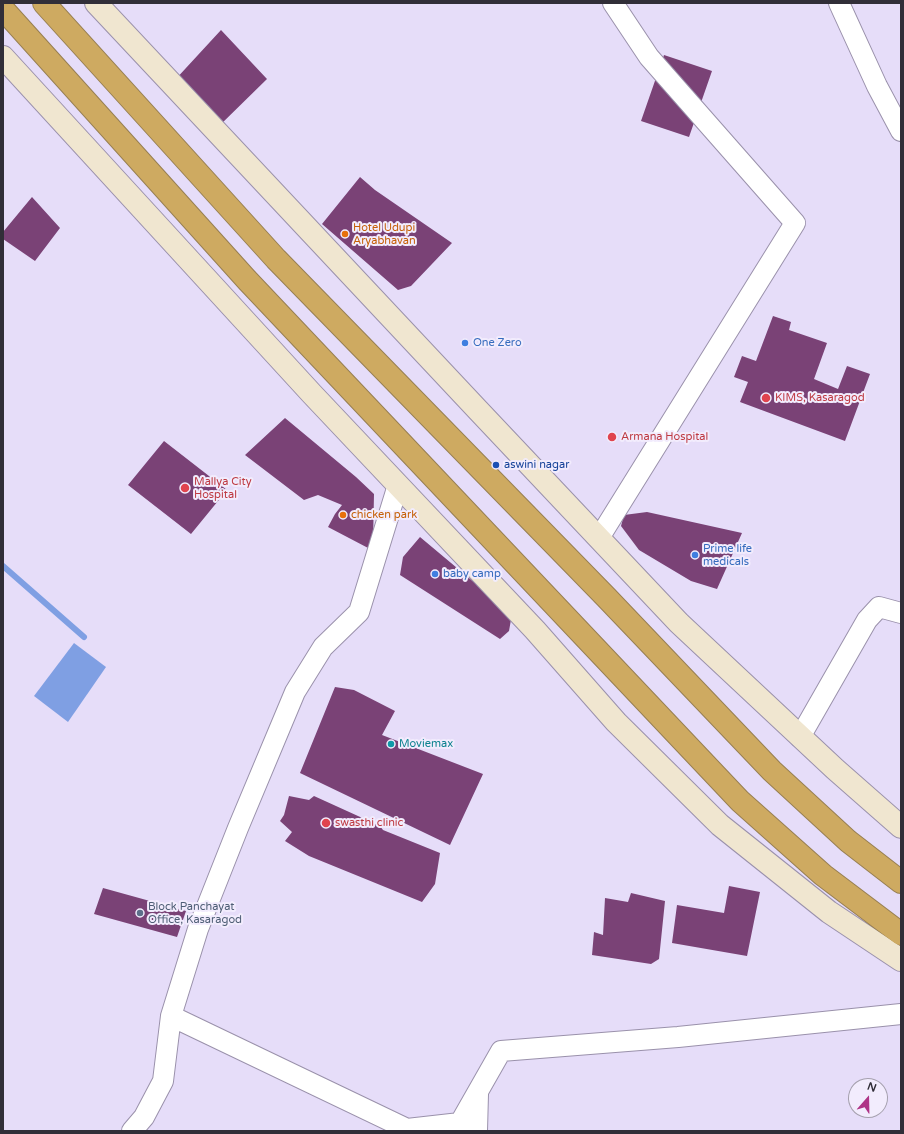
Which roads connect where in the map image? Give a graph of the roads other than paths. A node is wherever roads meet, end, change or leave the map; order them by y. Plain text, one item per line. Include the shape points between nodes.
1 (44, 3) edge
2 (96, 3) edge
3 (613, 3) edge
4 (839, 3) edge
5 (3, 9) edge
6 (3, 57) edge
7 (901, 130) edge
8 (398, 485) junction
9 (599, 538) junction
10 (901, 613) edge
11 (800, 737) junction
12 (901, 827) edge
13 (901, 882) edge
14 (901, 934) edge
15 (901, 960) edge
16 (901, 1014) edge
17 (171, 1016) junction
18 (478, 1092) junction
19 (132, 1131) edge
20 (477, 1131) edge

1 - 13 highway via 276,259 606,596 772,771 848,841
2 - 9 street
3 - 9 street via 649,57 795,223
4 - 7 street via 877,86
5 - 14 highway via 247,280 740,801 823,875
6 - 8 street
8 - 15 street via 535,630 616,722 720,825 829,912
8 - 17 street via 359,612 323,647 295,692 198,929
9 - 11 street via 680,623
10 - 11 street via 878,607 867,620
11 - 12 street
16 - 18 street via 678,1037 501,1051
17 - 18 street via 407,1129 460,1123
17 - 19 street via 163,1081 144,1117
18 - 20 street

